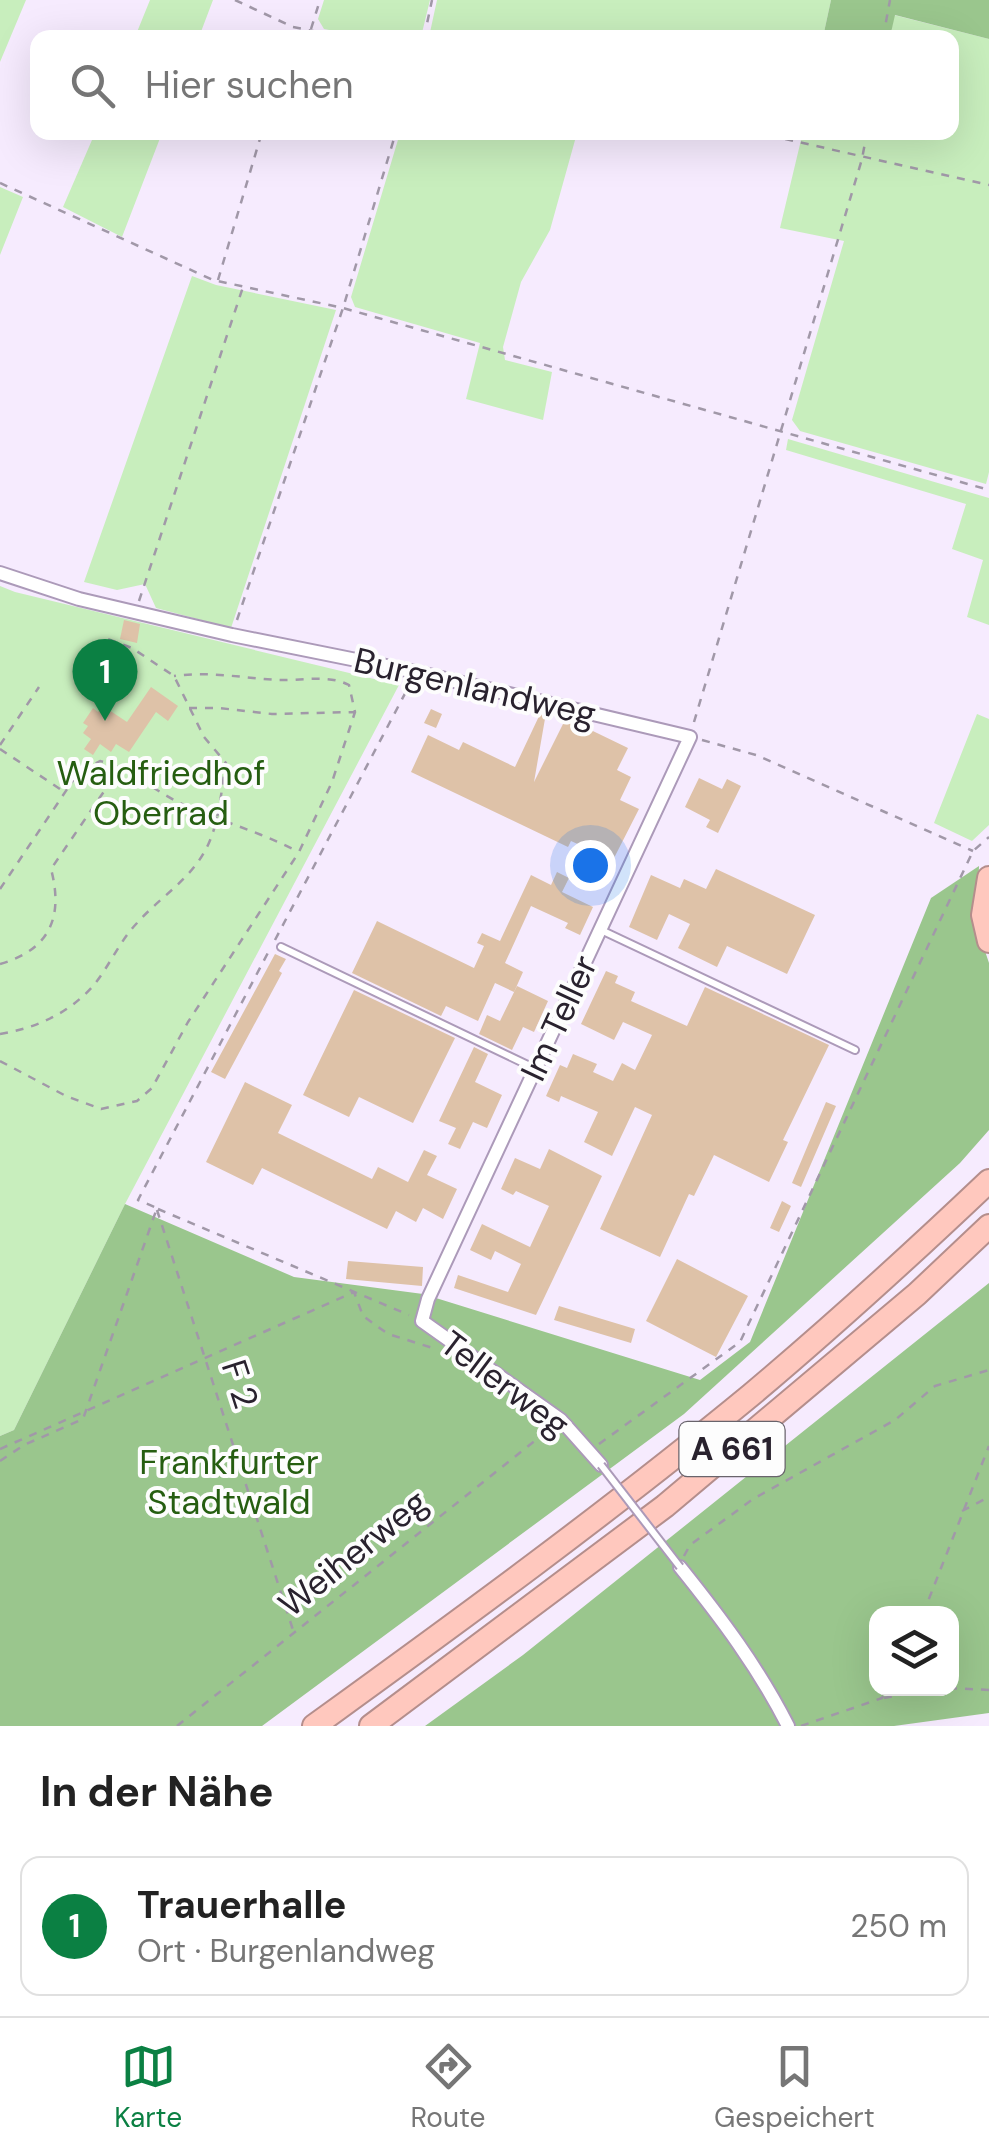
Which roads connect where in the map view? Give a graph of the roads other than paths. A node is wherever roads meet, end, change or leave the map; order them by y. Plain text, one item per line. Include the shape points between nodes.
1 (0, 573) edge
2 (690, 737) joint
3 (989, 878) edge
4 (600, 930) junction
5 (989, 940) edge
6 (282, 947) dead end
7 (856, 1050) dead end
8 (536, 1068) junction
9 (989, 1159) edge
10 (989, 1180) edge
11 (989, 1226) edge
12 (936, 1231) junction
13 (989, 1243) edge
14 (917, 1294) junction
15 (428, 1299) joint
16 (602, 1465) joint
17 (680, 1567) joint
18 (314, 1726) edge
19 (371, 1726) edge
20 (788, 1726) edge

1 - 2 street, Burgenlandweg via 232,635
2 - 4 street, Im Teller
3 - 5 highway via 983,915
4 - 7 lane
4 - 8 street, Im Teller
6 - 8 lane
8 - 15 street, Im Teller
9 - 12 highway, A 661
10 - 12 highway, A 661
11 - 14 highway, A 661
12 - 18 highway, A 661 via 752,1394
13 - 14 highway, A 661
14 - 19 highway, A 661 via 665,1506
15 - 16 street, Tellerweg via 422,1321 561,1420
16 - 17 lane, bridge
17 - 20 street via 736,1636

